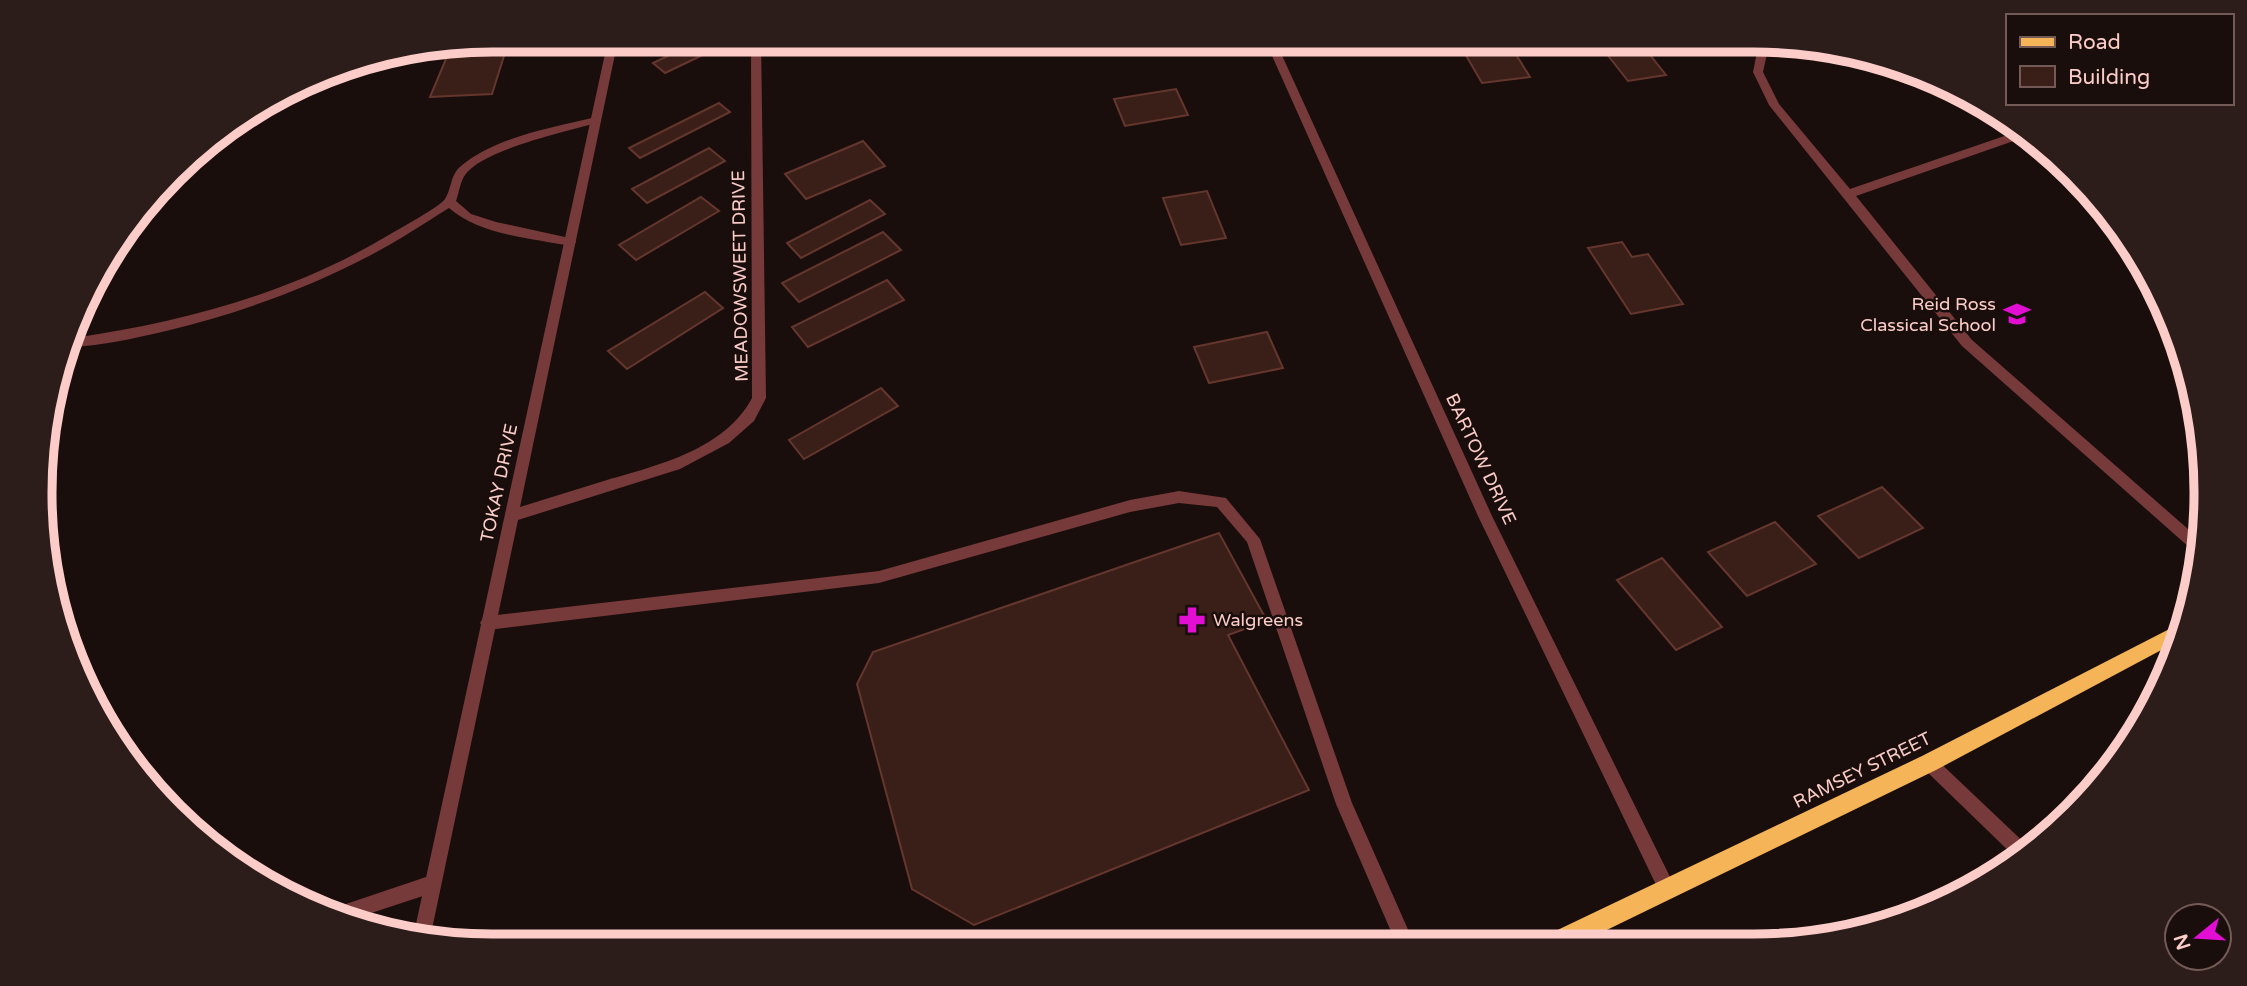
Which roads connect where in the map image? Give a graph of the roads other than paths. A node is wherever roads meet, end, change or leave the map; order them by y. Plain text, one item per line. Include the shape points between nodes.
1 (610, 52) edge
2 (755, 52) edge
3 (1275, 52) edge
4 (1762, 52) edge
5 (596, 120) junction
6 (2012, 137) edge
7 (1848, 194) junction
8 (450, 202) junction
9 (570, 242) junction
10 (79, 343) edge
11 (511, 516) junction
12 (2192, 541) edge
13 (488, 623) junction
14 (2171, 636) edge
15 (1928, 763) junction
16 (2016, 846) edge
17 (432, 884) junction
18 (1667, 889) junction
19 (353, 911) edge
20 (423, 928) edge
21 (1401, 934) edge
22 (1574, 934) edge

1 - 5 street, TOKAY DRIVE
2 - 11 street, MEADOWSWEET DRIVE via 759,398 748,417 724,439 675,465
3 - 18 street, BARTOW DRIVE via 1485,516
4 - 7 street via 1758,72 1774,105
5 - 8 street via 480,159 461,172
5 - 9 street, TOKAY DRIVE
6 - 7 street
7 - 12 street via 1967,343
8 - 9 street via 467,217
8 - 10 street via 368,251 290,288 193,320
9 - 11 street, TOKAY DRIVE
11 - 13 street, TOKAY DRIVE
13 - 17 street, TOKAY DRIVE
13 - 21 street via 878,577 1130,506 1179,497 1221,502 1253,539 1344,804
14 - 15 main road, RAMSEY STREET
15 - 16 street
15 - 18 main road, RAMSEY STREET
17 - 19 street
17 - 20 street, TOKAY DRIVE
18 - 22 main road, RAMSEY STREET

